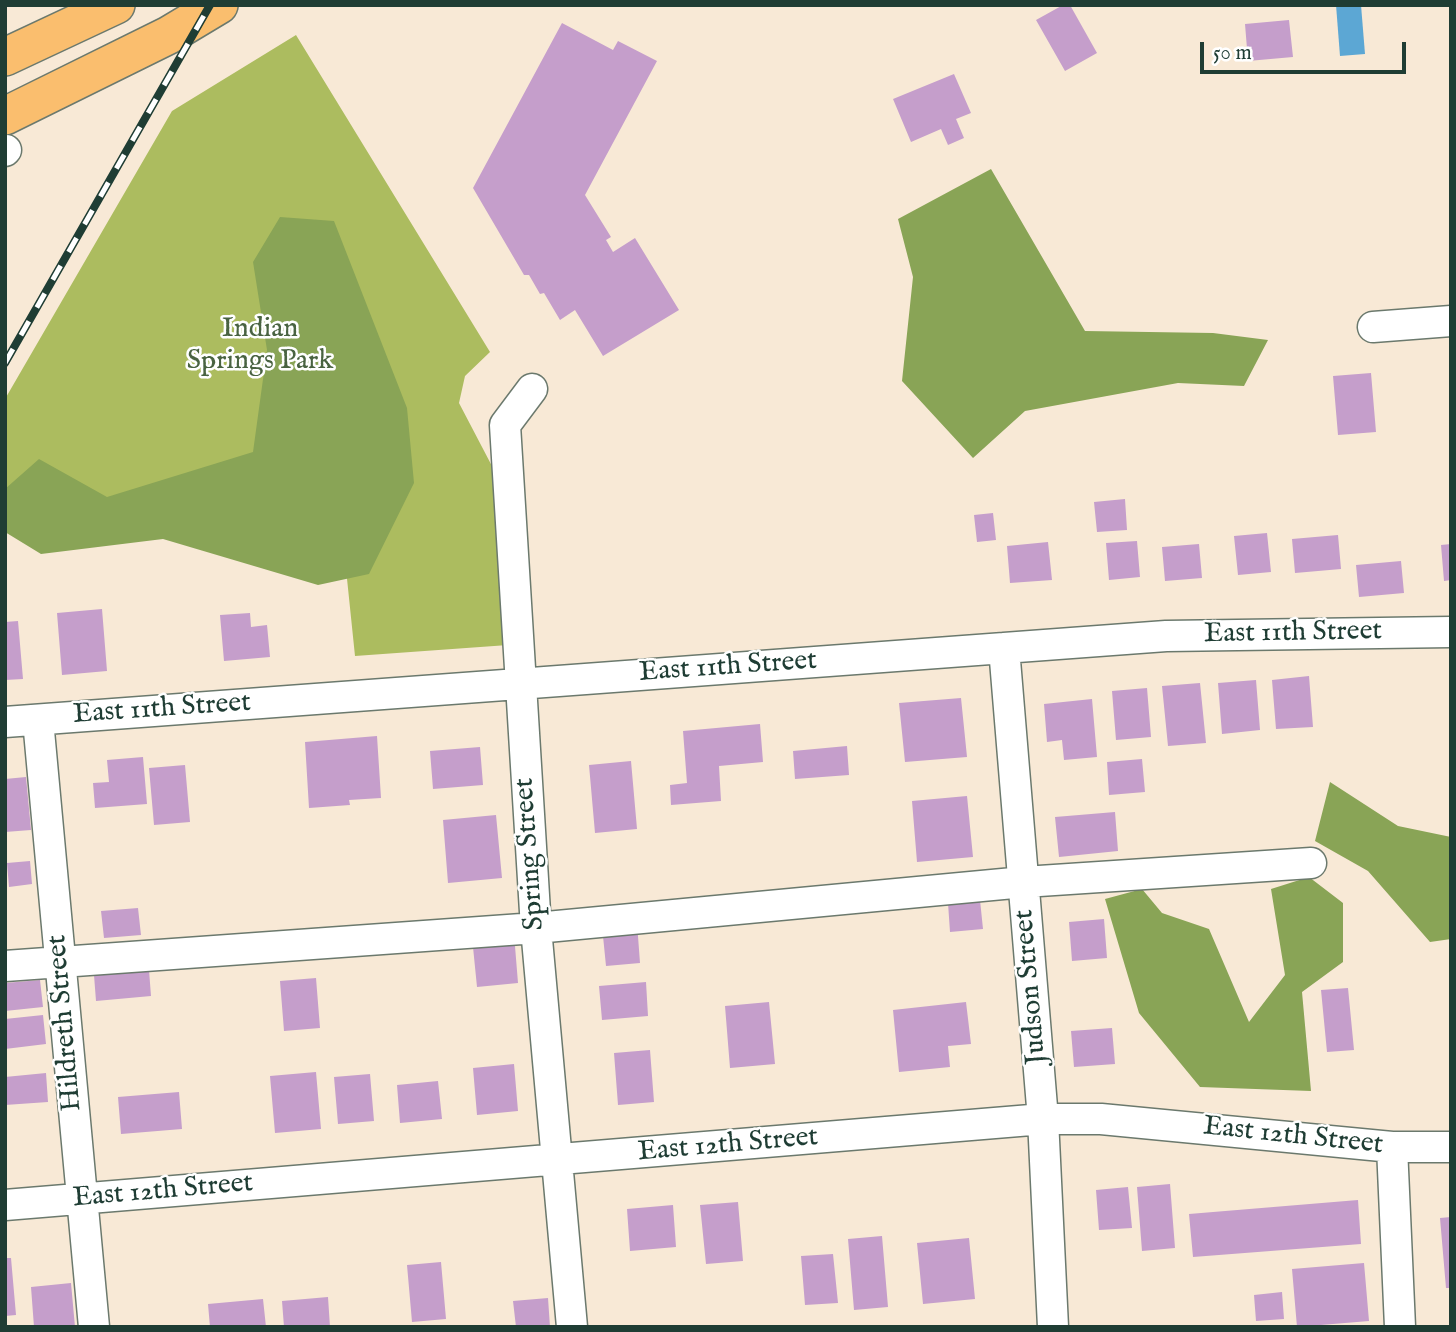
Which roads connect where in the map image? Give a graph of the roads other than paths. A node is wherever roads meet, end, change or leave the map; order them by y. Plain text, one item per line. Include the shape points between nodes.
1 (116, 5) edge
2 (219, 5) edge
3 (5, 57) edge
4 (5, 116) edge
5 (1451, 321) edge
6 (1373, 327) dead end
7 (532, 389) dead end
8 (1451, 632) edge
9 (1004, 648) junction
10 (521, 684) junction
11 (38, 720) junction
12 (5, 722) edge
13 (1311, 863) dead end
14 (1024, 882) junction
15 (536, 928) junction
16 (60, 961) junction
17 (5, 966) edge
18 (1043, 1119) junction
19 (1392, 1147) junction
20 (1451, 1147) edge
21 (555, 1161) junction
22 (82, 1198) junction
23 (5, 1205) edge
24 (94, 1327) edge
25 (572, 1327) edge
26 (1053, 1327) edge
27 (1400, 1327) edge

1 - 3 main road
2 - 4 main road via 169,35
5 - 6 street
7 - 10 street, Spring Street via 505,425
8 - 9 street, East 11th Street via 1166,636
9 - 10 street, East 11th Street
9 - 14 street, Judson Street
10 - 11 street, East 11th Street
10 - 15 street, Spring Street
11 - 12 street, East 11th Street
11 - 16 street, Hildreth Street
13 - 14 street
14 - 15 street
14 - 18 street, Judson Street
15 - 16 street
15 - 21 street, Spring Street
16 - 17 street
16 - 22 street, Hildreth Street
18 - 19 street, East 12th Street via 1101,1119
18 - 21 street, East 12th Street
18 - 26 street, Judson Street
19 - 20 street, East 12th Street
19 - 27 street
21 - 22 street, East 12th Street
21 - 25 street, Spring Street
22 - 23 street, East 12th Street
22 - 24 street, Hildreth Street

